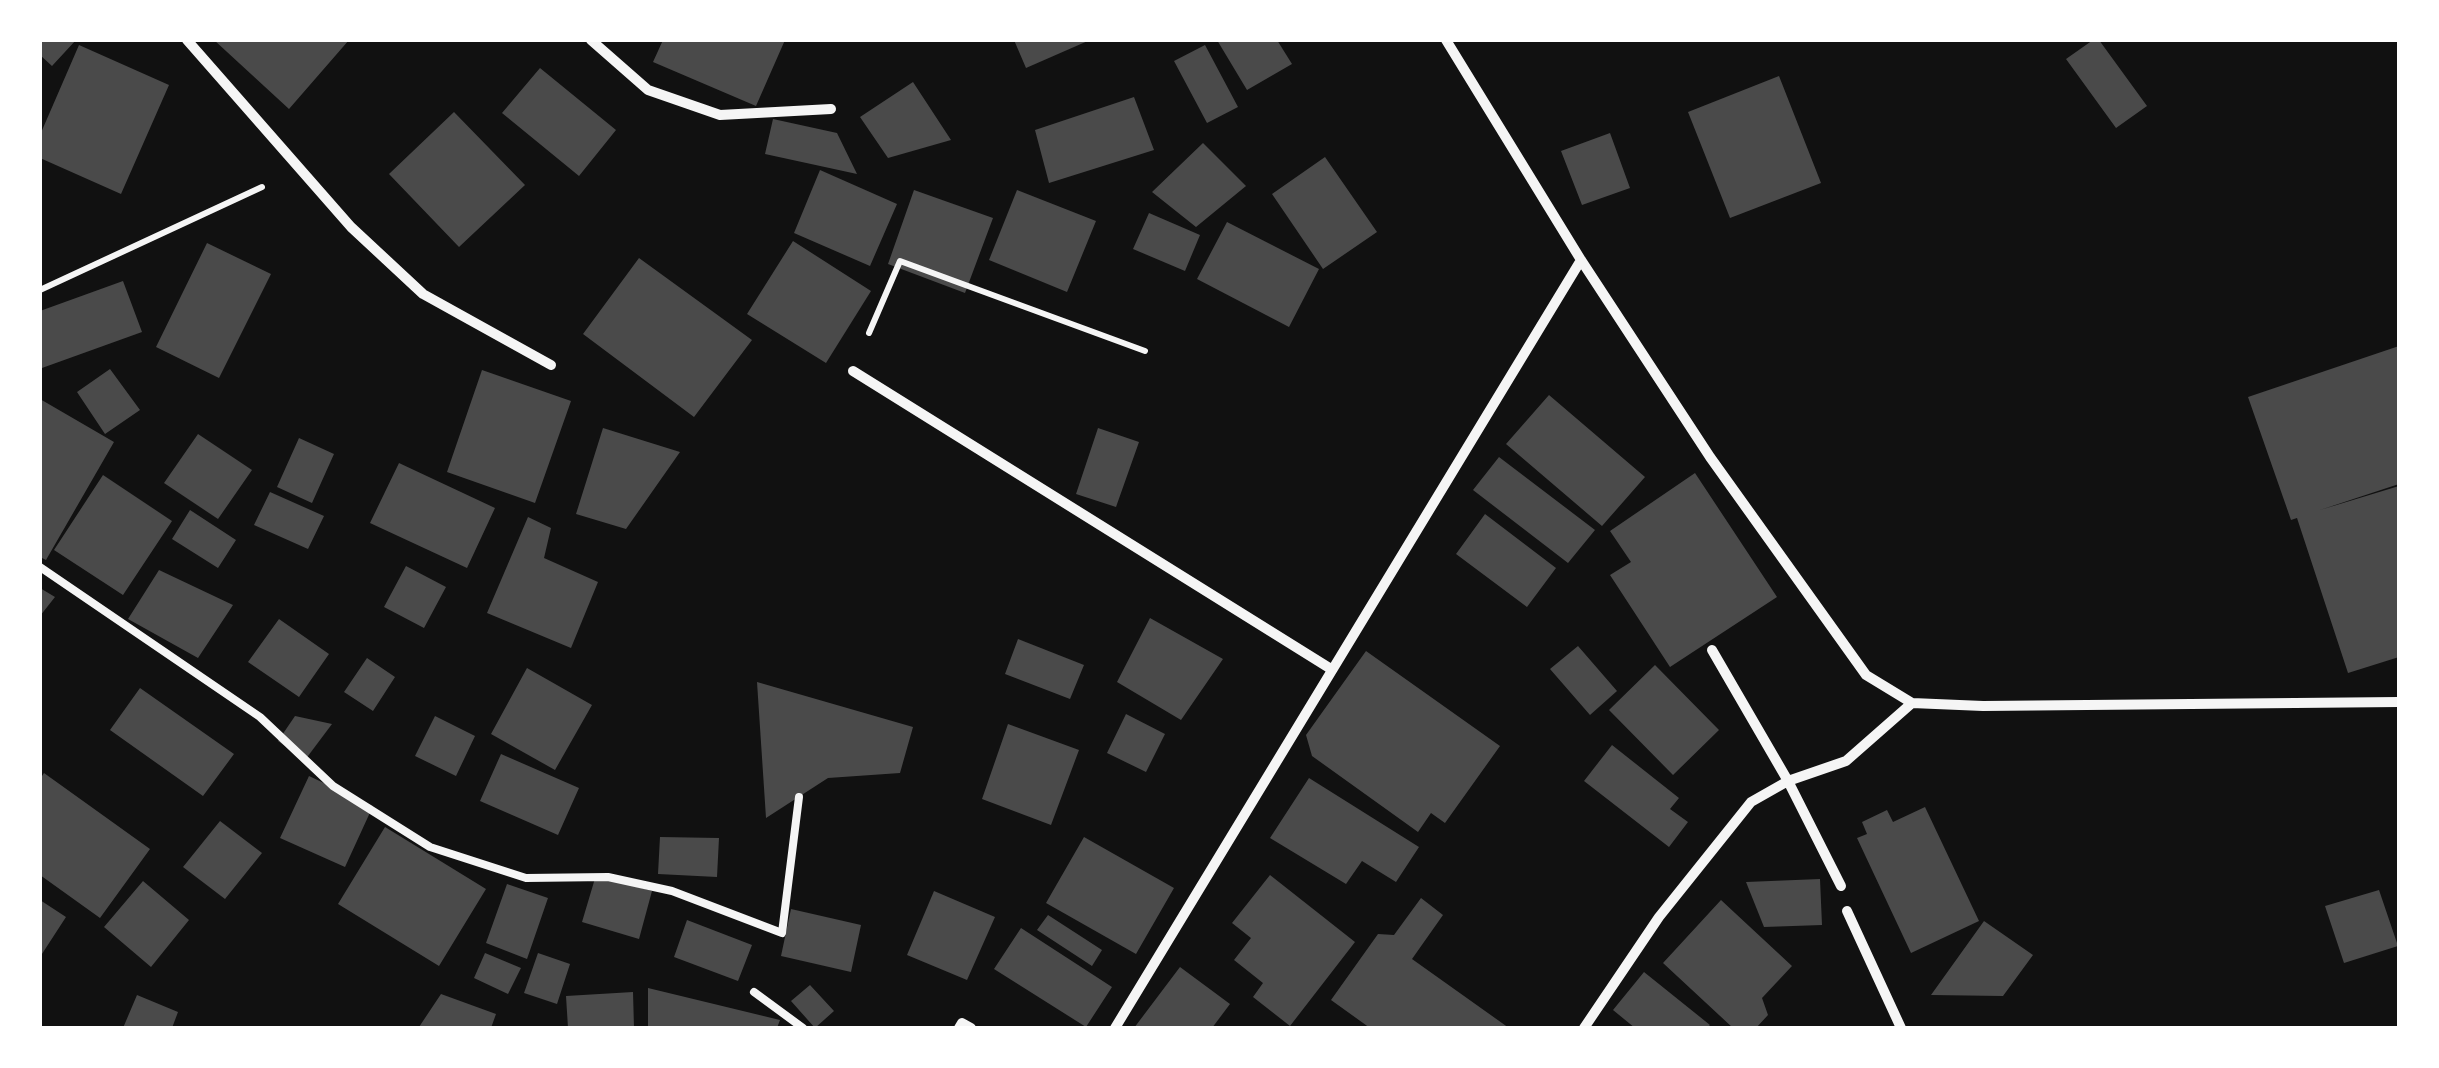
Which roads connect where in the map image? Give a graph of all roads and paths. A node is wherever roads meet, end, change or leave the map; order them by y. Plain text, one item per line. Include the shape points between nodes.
1 (186, 40) edge
2 (591, 40) edge
3 (1446, 40) edge
4 (830, 109) dead end
5 (300, 170) junction
6 (1580, 260) junction
7 (40, 290) edge
8 (1145, 350) dead end
9 (551, 365) dead end
10 (853, 371) joint
11 (40, 567) edge
12 (1712, 650) dead end
13 (1331, 669) junction
14 (2399, 702) edge
15 (1912, 703) junction
16 (1788, 781) junction
17 (799, 797) dead end
18 (1841, 886) dead end
19 (1847, 911) dead end
20 (754, 992) dead end
21 (803, 1028) edge
22 (959, 1028) edge
23 (971, 1028) edge
24 (1115, 1028) edge
25 (1584, 1028) edge
26 (1901, 1028) edge

1 - 5 street
2 - 4 street via 648,90 720,115
3 - 6 street
5 - 7 path
5 - 9 street via 350,228 423,294
6 - 13 street
6 - 15 street via 1866,675
8 - 10 path via 900,261
10 - 13 street
11 - 17 lane via 260,717 333,786 430,847 526,878 608,877 672,890 782,932
12 - 16 street
13 - 24 street
14 - 15 street
15 - 16 street via 1846,760
16 - 18 street
16 - 25 street via 1751,802 1659,917
19 - 26 street
20 - 21 lane
22 - 23 street

